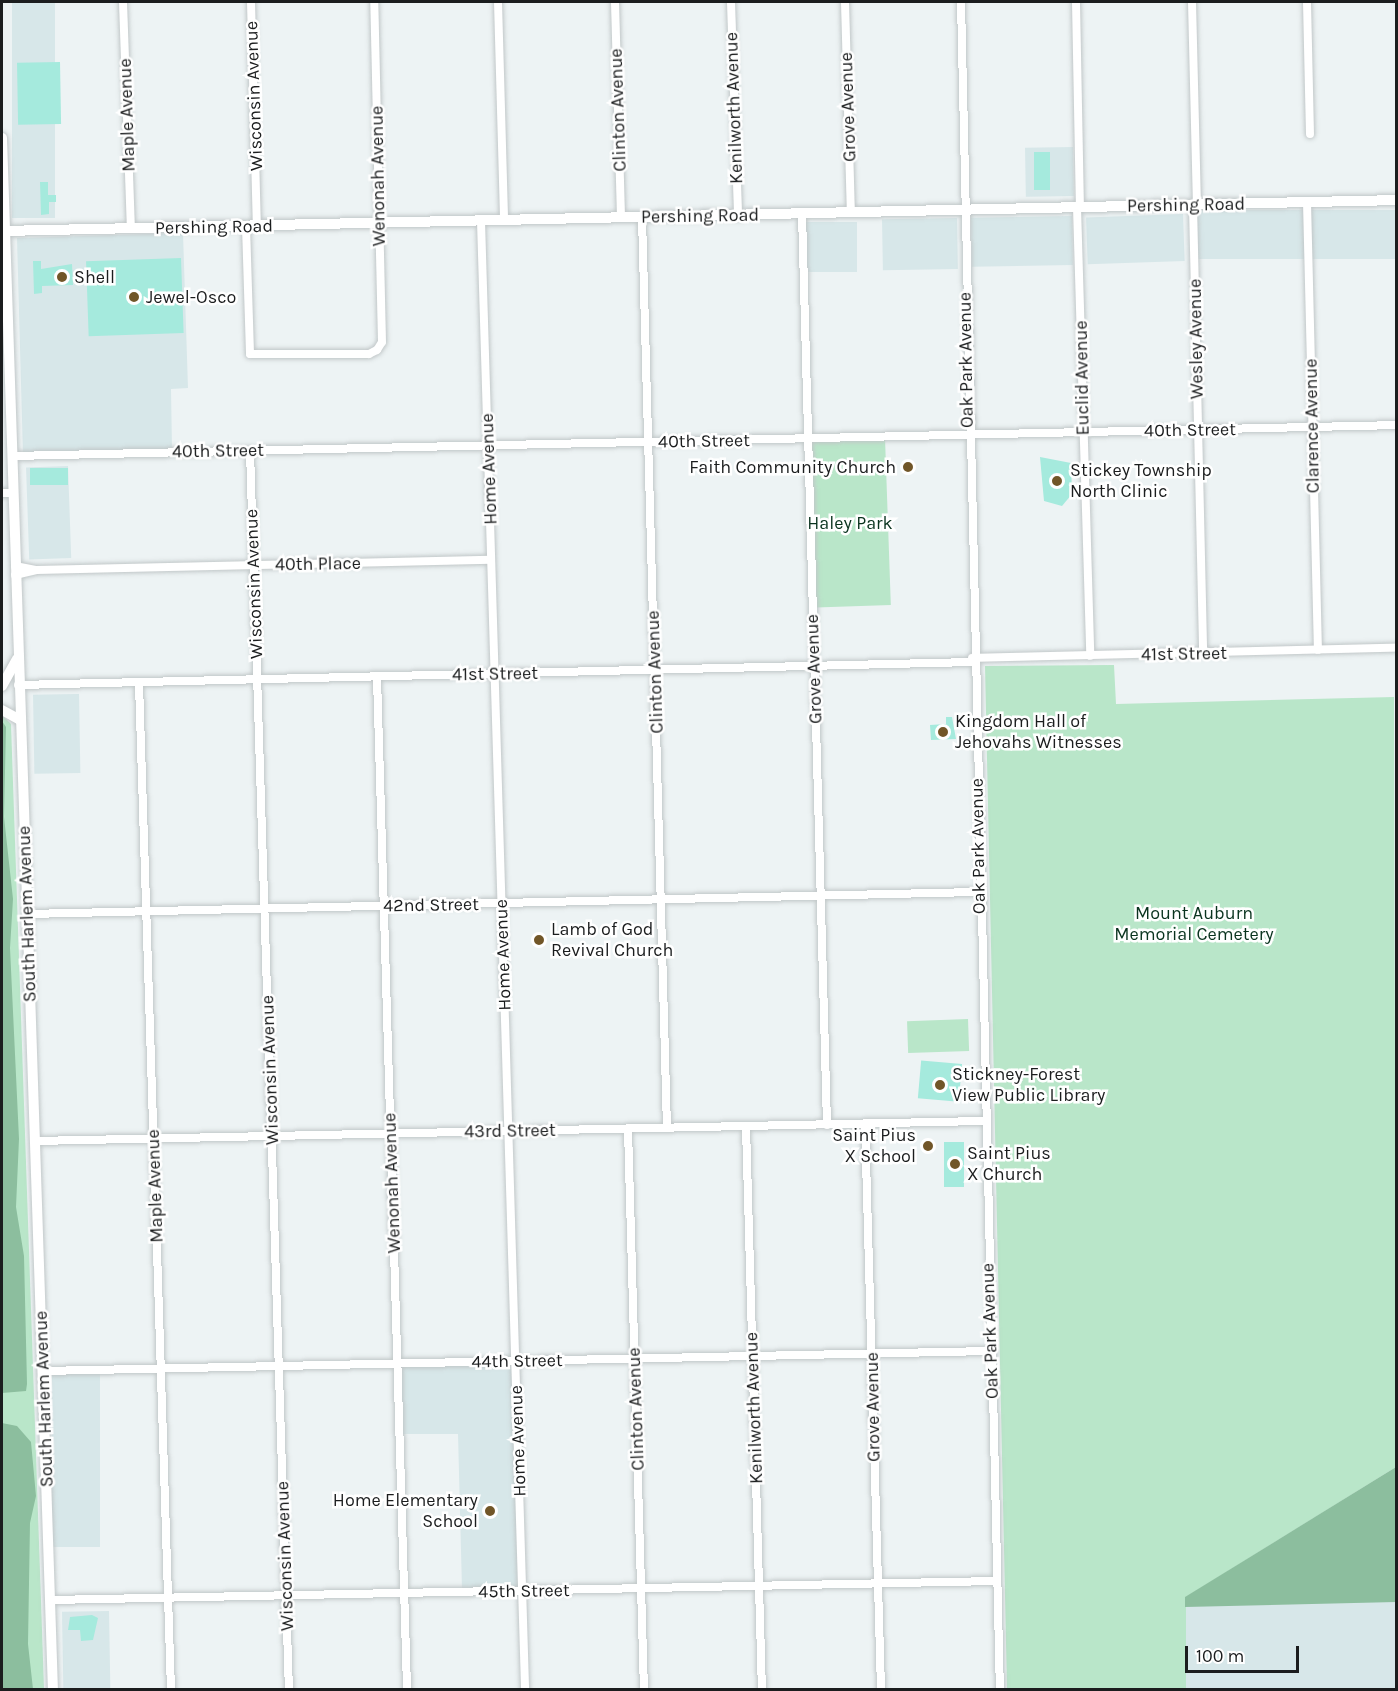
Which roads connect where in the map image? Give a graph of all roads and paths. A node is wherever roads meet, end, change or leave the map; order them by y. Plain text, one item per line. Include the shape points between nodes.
1 (123, 2) edge
2 (251, 2) edge
3 (374, 2) edge
4 (498, 2) edge
5 (615, 2) edge
6 (731, 2) edge
7 (845, 2) edge
8 (961, 2) edge
9 (1076, 2) edge
10 (1192, 2) edge
11 (1307, 2) edge
12 (1310, 134) dead end
13 (2, 138) edge
14 (1396, 200) edge
15 (1306, 202) junction
16 (1195, 205) junction
17 (1079, 207) junction
18 (964, 210) junction
19 (851, 212) junction
20 (802, 213) junction
21 (738, 215) junction
22 (642, 217) junction
23 (621, 218) junction
24 (504, 220) junction
25 (481, 221) junction
26 (380, 223) junction
27 (246, 226) junction
28 (257, 226) junction
29 (131, 229) junction
30 (3, 231) edge
31 (1396, 425) edge
32 (1312, 427) junction
33 (1198, 430) junction
34 (1083, 432) junction
35 (968, 435) junction
36 (808, 438) junction
37 (649, 442) junction
38 (488, 445) junction
39 (250, 451) junction
40 (12, 456) junction
41 (13, 493) junction
42 (2, 494) edge
43 (491, 560) junction
44 (254, 565) junction
45 (15, 571) junction
46 (1396, 648) edge
47 (1318, 650) junction
48 (1203, 653) junction
49 (1090, 656) junction
50 (18, 659) junction
51 (972, 660) junction
52 (814, 666) junction
53 (655, 670) junction
54 (495, 674) junction
55 (377, 676) junction
56 (257, 680) junction
57 (139, 682) junction
58 (18, 685) junction
59 (2, 686) edge
60 (2, 710) edge
61 (20, 720) junction
62 (979, 892) junction
63 (821, 896) junction
64 (661, 899) junction
65 (502, 903) junction
66 (384, 906) junction
67 (264, 908) junction
68 (146, 911) junction
69 (28, 914) junction
70 (984, 1121) junction
71 (865, 1124) junction
72 (827, 1125) junction
73 (746, 1126) junction
74 (667, 1128) junction
75 (628, 1129) junction
76 (508, 1131) junction
77 (390, 1134) junction
78 (272, 1136) junction
79 (153, 1139) junction
80 (35, 1141) junction
81 (991, 1351) junction
82 (872, 1353) junction
83 (753, 1356) junction
84 (635, 1359) junction
85 (515, 1361) junction
86 (397, 1364) junction
87 (279, 1366) junction
88 (160, 1369) junction
89 (43, 1371) junction
90 (997, 1581) junction
91 (877, 1584) junction
92 (759, 1586) junction
93 (641, 1588) junction
94 (522, 1591) junction
95 (404, 1593) junction
96 (286, 1595) junction
97 (168, 1598) junction
98 (50, 1600) junction
99 (53, 1689) edge
100 (171, 1689) edge
101 (289, 1689) edge
102 (406, 1689) edge
103 (525, 1689) edge
104 (644, 1689) edge
105 (762, 1689) edge
106 (881, 1689) edge
107 (1000, 1689) edge

1 - 29 street, Maple Avenue
2 - 28 street, Wisconsin Avenue
3 - 26 street, Wenonah Avenue
4 - 24 street
5 - 23 street, Clinton Avenue
6 - 21 street, Kenilworth Avenue
7 - 19 street, Grove Avenue
8 - 18 street, Oak Park Avenue
9 - 17 street, Euclid Avenue
10 - 16 street, Wesley Avenue
11 - 12 street
13 - 30 main road, South Harlem Avenue
14 - 15 main road, Pershing Road
15 - 16 main road, Pershing Road
15 - 32 street, Clarence Avenue
16 - 17 main road, Pershing Road
16 - 33 street, Wesley Avenue
17 - 18 main road, Pershing Road
17 - 34 street, Euclid Avenue
18 - 19 main road, Pershing Road
18 - 35 street, Oak Park Avenue
19 - 20 main road, Pershing Road
20 - 21 main road, Pershing Road
20 - 36 street, Grove Avenue
21 - 22 main road, Pershing Road
22 - 23 main road, Pershing Road
22 - 37 street, Clinton Avenue
23 - 24 main road, Pershing Road
24 - 25 main road, Pershing Road
25 - 26 main road, Pershing Road
25 - 38 street, Home Avenue
26 - 27 street, Wenonah Avenue via 382,342 369,354 250,354
26 - 28 main road, Pershing Road
27 - 28 main road, Pershing Road
27 - 29 main road, Pershing Road
29 - 30 main road, Pershing Road
30 - 40 main road, South Harlem Avenue
31 - 32 street, 40th Street
32 - 33 street, 40th Street
32 - 47 street, Clarence Avenue
33 - 34 street, 40th Street
33 - 48 street, Wesley Avenue
34 - 35 street, 40th Street
34 - 49 street, Euclid Avenue
35 - 36 street, 40th Street
35 - 51 street, Oak Park Avenue
36 - 37 street, 40th Street
36 - 52 street, Grove Avenue
37 - 38 street, 40th Street
37 - 53 street, Clinton Avenue
38 - 39 street, 40th Street
38 - 43 street, Home Avenue
39 - 40 street, 40th Street
39 - 44 street, Wisconsin Avenue
40 - 41 main road, South Harlem Avenue
41 - 42 street
41 - 45 main road, South Harlem Avenue
43 - 44 street, 40th Place
43 - 54 street, Home Avenue
44 - 45 street, 40th Place
44 - 56 street, Wisconsin Avenue
45 - 50 main road, South Harlem Avenue
46 - 47 street, 41st Street
47 - 48 street, 41st Street
48 - 49 street, 41st Street
49 - 51 street, 41st Street
50 - 58 main road, South Harlem Avenue
50 - 59 main road
51 - 52 street, 41st Street
51 - 62 street, Oak Park Avenue
52 - 53 street, 41st Street
52 - 63 street, Grove Avenue
53 - 54 street, 41st Street
53 - 64 street, Clinton Avenue
54 - 55 street, 41st Street
54 - 65 street, Home Avenue
55 - 56 street, 41st Street
55 - 66 street, Wenonah Avenue
56 - 57 street, 41st Street
56 - 67 street, Wisconsin Avenue
57 - 58 street, 41st Street
57 - 68 street, Maple Avenue
58 - 61 main road, South Harlem Avenue
60 - 61 main road
61 - 69 main road, South Harlem Avenue
62 - 63 street, 42nd Street
62 - 70 street, Oak Park Avenue
63 - 64 street, 42nd Street
63 - 72 street, Grove Avenue
64 - 65 street, 42nd Street
64 - 74 street, Clinton Avenue
65 - 66 street, 42nd Street
65 - 76 street, Home Avenue
66 - 67 street, 42nd Street
66 - 77 street, Wenonah Avenue
67 - 68 street, 42nd Street
67 - 78 street, Wisconsin Avenue
68 - 69 street, 42nd Street
68 - 79 street, Maple Avenue
69 - 80 main road, South Harlem Avenue
70 - 71 street, 43rd Street
70 - 81 street, Oak Park Avenue
71 - 72 street, 43rd Street
71 - 82 street, Grove Avenue
72 - 73 street, 43rd Street
73 - 74 street, 43rd Street
73 - 83 street, Kenilworth Avenue
74 - 75 street, 43rd Street
75 - 76 street, 43rd Street
75 - 84 street, Clinton Avenue
76 - 77 street, 43rd Street
76 - 85 street, Home Avenue
77 - 78 street, 43rd Street
77 - 86 street, Wenonah Avenue
78 - 79 street, 43rd Street
78 - 87 street, Wisconsin Avenue
79 - 80 street, 43rd Street
79 - 88 street, Maple Avenue
80 - 89 main road, South Harlem Avenue
81 - 82 street, 44th Street
81 - 90 street, Oak Park Avenue
82 - 83 street, 44th Street
82 - 91 street, Grove Avenue
83 - 84 street, 44th Street
83 - 92 street, Kenilworth Avenue
84 - 85 street, 44th Street
84 - 93 street, Clinton Avenue
85 - 86 street, 44th Street
85 - 94 street, Home Avenue
86 - 87 street, 44th Street
86 - 95 street, Wenonah Avenue
87 - 88 street, 44th Street
87 - 96 street, Wisconsin Avenue
88 - 89 street, 44th Street
88 - 97 street, Maple Avenue
89 - 98 main road, South Harlem Avenue
90 - 91 street, 45th Street
90 - 107 street, Oak Park Avenue
91 - 92 street, 45th Street
91 - 106 street, Grove Avenue
92 - 93 street, 45th Street
92 - 105 street, Kenilworth Avenue
93 - 94 street, 45th Street
93 - 104 street, Clinton Avenue
94 - 95 street, 45th Street
94 - 103 street, Home Avenue
95 - 96 street, 45th Street
95 - 102 street, Wenonah Avenue
96 - 97 street, 45th Street
96 - 101 street, Wisconsin Avenue
97 - 98 street, 45th Street
97 - 100 street, Maple Avenue
98 - 99 main road, South Harlem Avenue

